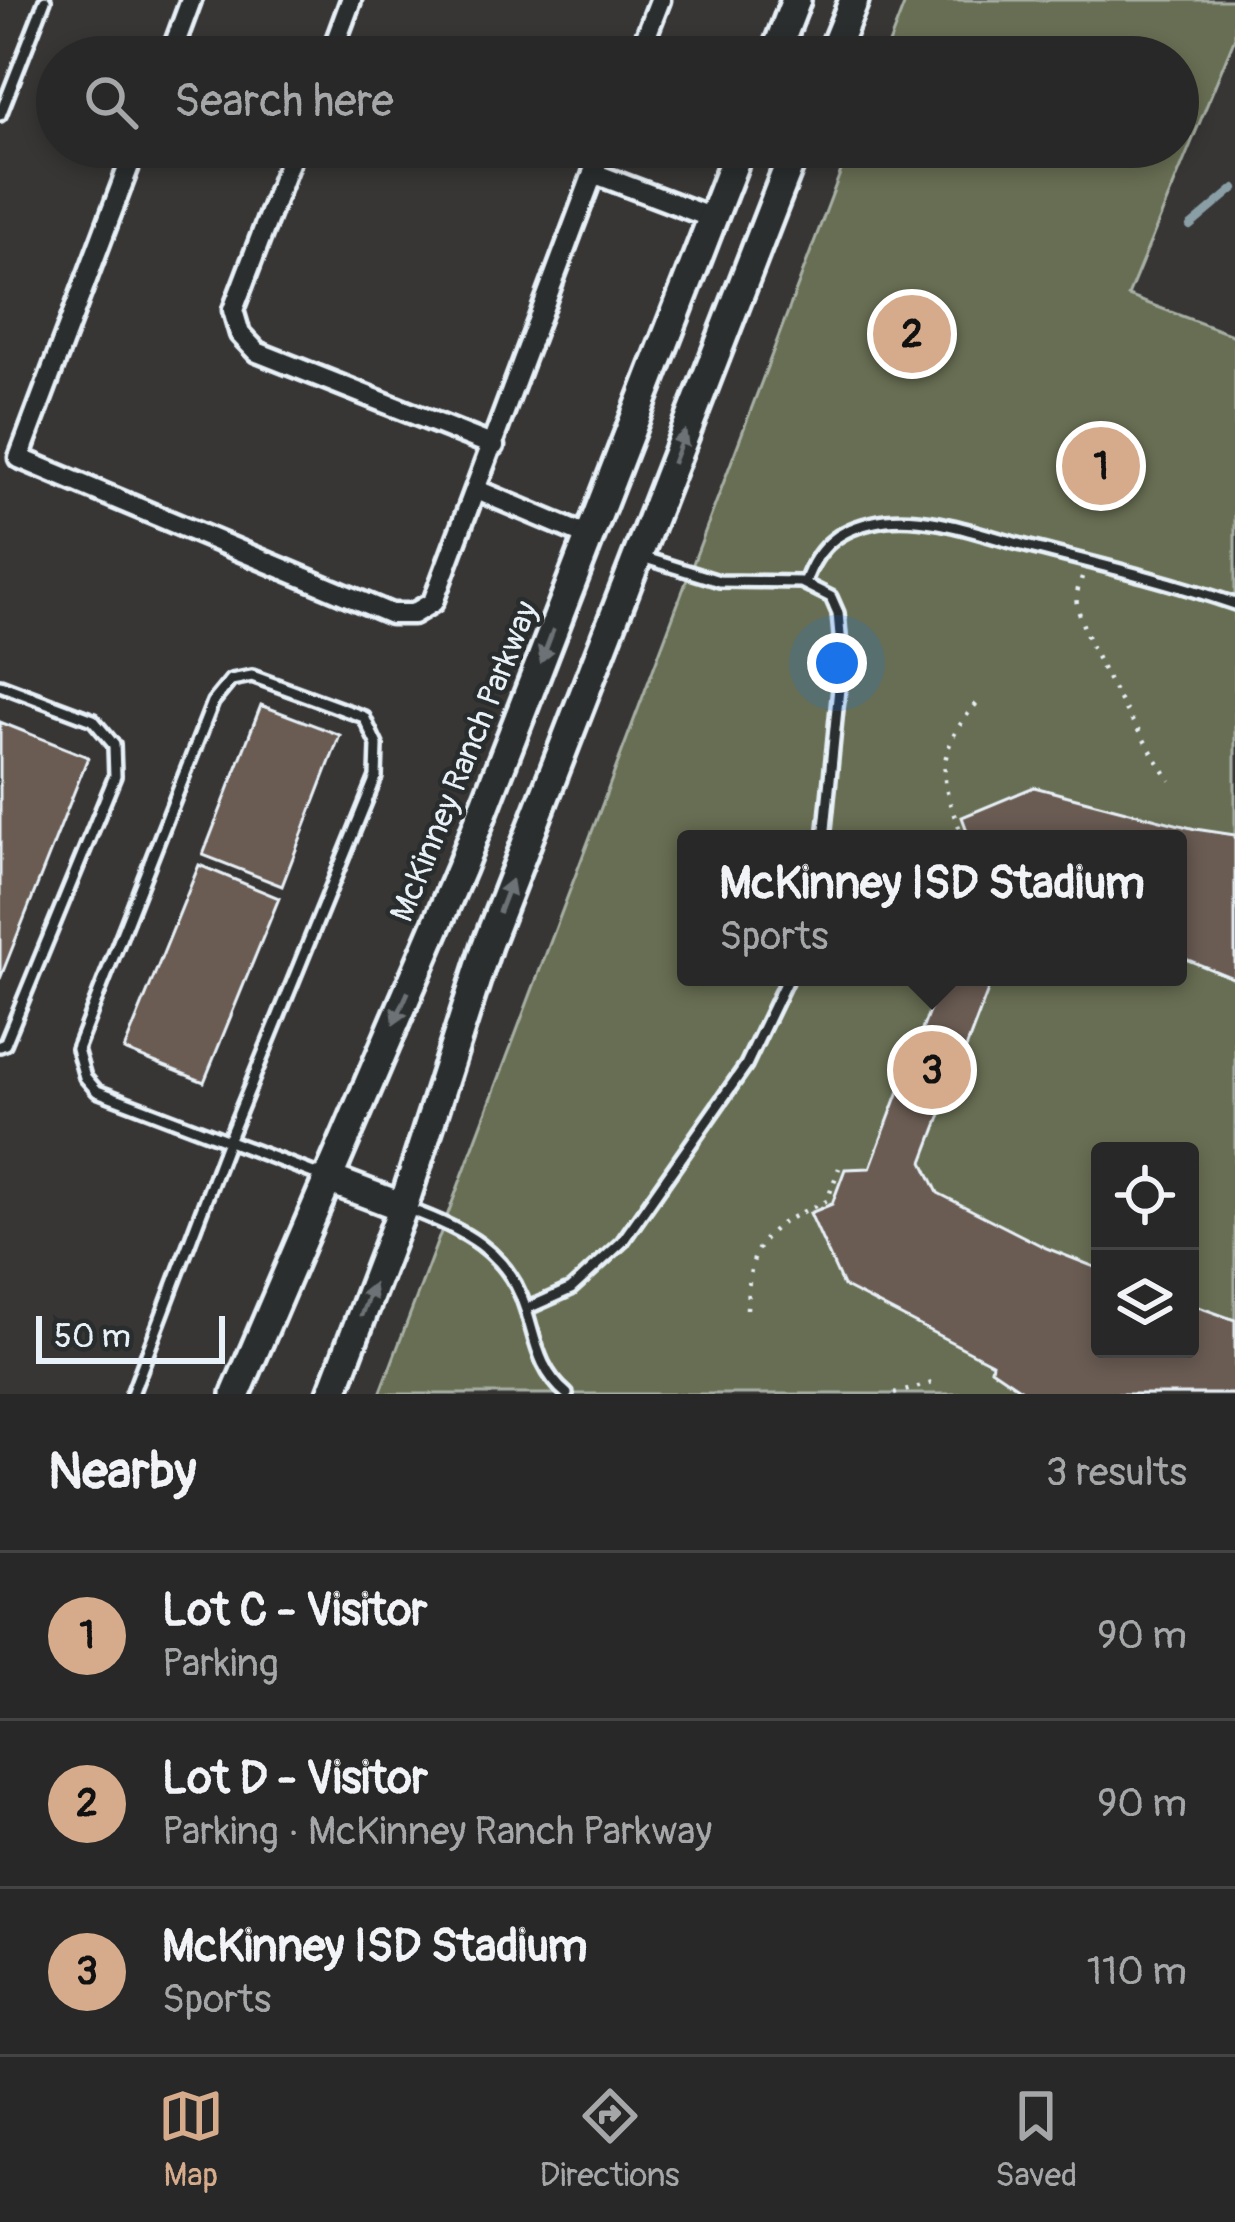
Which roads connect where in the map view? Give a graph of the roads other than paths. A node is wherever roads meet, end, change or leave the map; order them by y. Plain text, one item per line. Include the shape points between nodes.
1 (44, 0) edge
2 (191, 0) edge
3 (351, 0) edge
4 (660, 0) edge
5 (796, 0) edge
6 (854, 0) edge
7 (178, 36) edge
8 (337, 36) edge
9 (646, 36) edge
10 (782, 36) edge
11 (839, 36) edge
12 (0, 116) edge
13 (128, 168) edge
14 (287, 168) edge
15 (595, 168) edge
16 (732, 168) edge
17 (788, 168) edge
18 (593, 173) junction
19 (712, 218) junction
20 (494, 446) junction
21 (477, 490) junction
22 (589, 537) junction
23 (637, 556) junction
24 (805, 583) junction
25 (1235, 604) edge
26 (0, 685) edge
27 (825, 830) edge
28 (784, 986) edge
29 (0, 1046) edge
30 (228, 1141) junction
31 (326, 1178) junction
32 (403, 1207) junction
33 (526, 1309) junction
34 (131, 1394) edge
35 (236, 1394) edge
36 (332, 1394) edge
37 (567, 1394) edge

1 - 12 lane
2 - 7 street
3 - 8 street
4 - 9 street
5 - 10 main road
6 - 11 main road
13 - 21 street via 19,458 391,614 433,602
14 - 20 street via 233,310 240,334 257,352
15 - 18 street
16 - 19 main road, McKinney Ranch Parkway
23 -> 17 main road
18 - 19 street
18 - 20 street
19 - 22 main road, McKinney Ranch Parkway
20 - 21 street
21 - 22 street
22 - 23 main road
22 -> 31 main road, McKinney Ranch Parkway via 461,868
23 - 24 lane via 719,581
32 -> 23 main road via 487,945
24 - 25 lane via 820,549 849,531 885,520 928,521
24 - 27 lane via 831,598 841,635
26 - 29 lane via 93,720 114,745 115,776
28 - 33 lane via 738,1078 622,1242 571,1289
30 - 30 lane via 97,1091 77,1049 213,702 230,680 252,676 364,717 377,745 376,777
30 - 31 lane
30 - 34 lane
31 - 32 main road
31 - 35 main road, McKinney Ranch Parkway
32 - 33 lane via 477,1239 511,1276
36 -> 32 main road
33 - 37 lane via 539,1358

